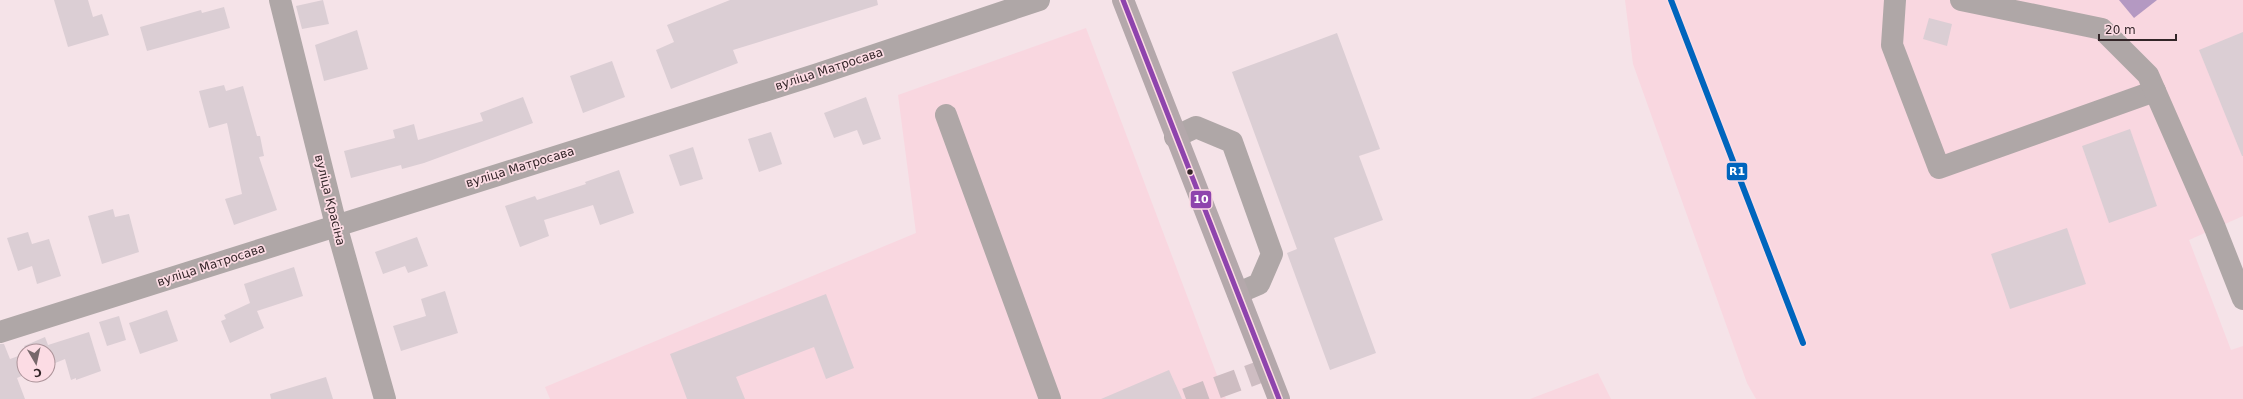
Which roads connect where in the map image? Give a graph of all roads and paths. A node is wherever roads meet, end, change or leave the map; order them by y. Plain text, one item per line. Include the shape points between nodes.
1 (280, 0) edge
2 (1039, 0) edge
3 (1123, 0) edge
4 (1895, 0) edge
5 (1961, 0) edge
6 (2155, 91) junction
7 (946, 115) dead end
8 (1175, 137) junction
9 (336, 225) junction
10 (1238, 293) junction
11 (2243, 299) edge
12 (0, 332) edge
13 (385, 399) edge
14 (1050, 399) edge
15 (1279, 399) edge

1 - 9 street, вуліца Красіна
2 - 9 street, вуліца Матросава via 818,74
3 - 8 main road
4 - 6 street via 1892,45 1939,168
5 - 6 street via 2102,29 2148,76
6 - 11 street via 2216,228
7 - 14 street
8 - 10 main road
8 - 10 street via 1196,127 1232,142 1272,254 1258,284
9 - 12 street, вуліца Матросава
9 - 13 street, вуліца Красіна
10 - 15 main road

